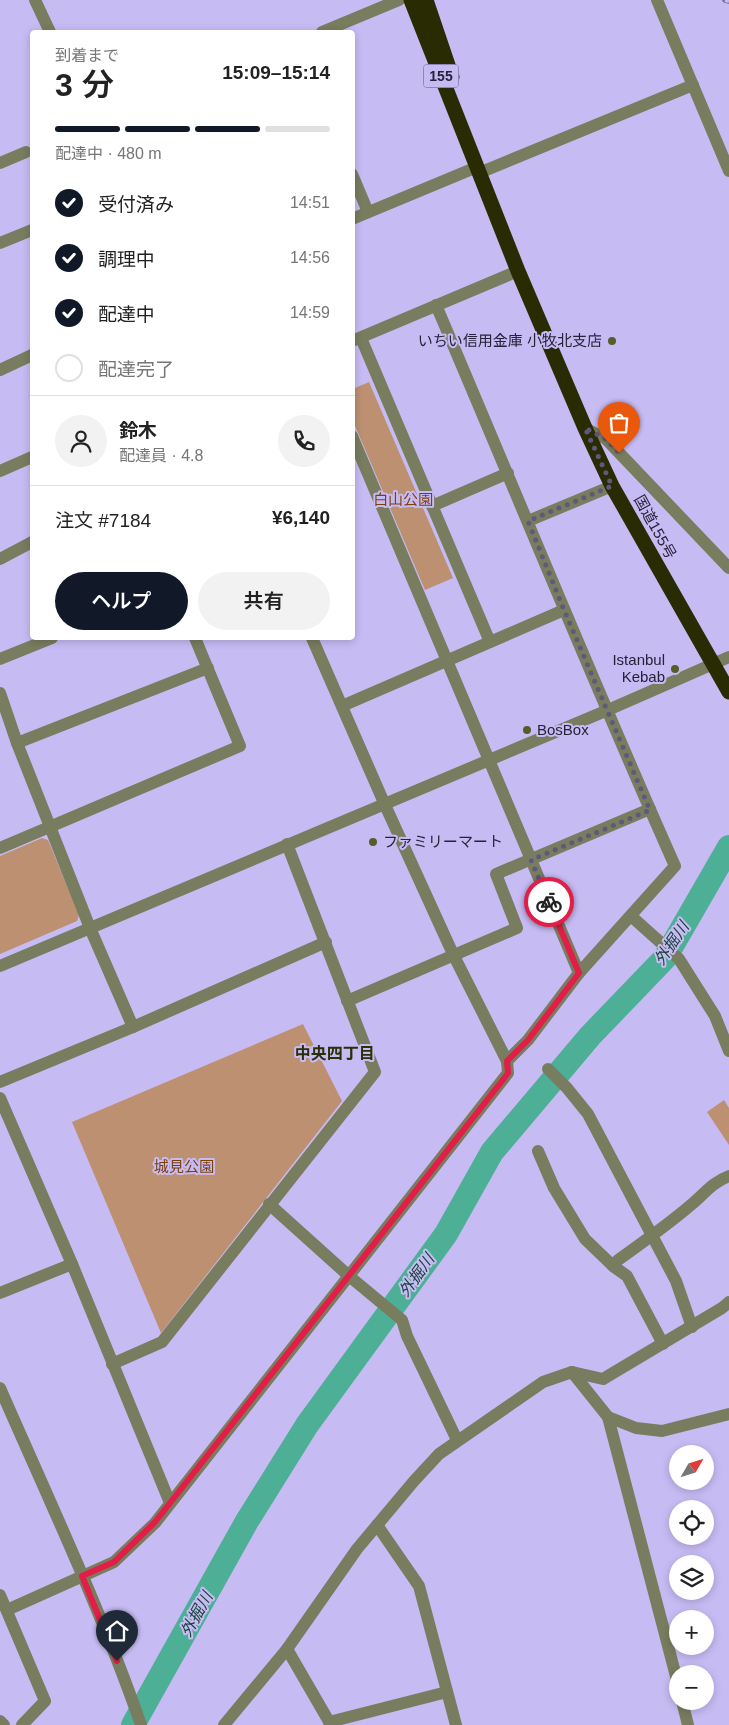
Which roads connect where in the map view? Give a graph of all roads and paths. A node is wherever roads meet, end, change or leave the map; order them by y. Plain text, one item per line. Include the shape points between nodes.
1 (35, 0) edge
2 (399, 0) edge
3 (411, 0) edge
4 (426, 0) edge
5 (657, 0) edge
6 (49, 30) edge
7 (327, 30) edge
8 (693, 85) junction
9 (26, 152) dead end
10 (471, 152) junction
11 (0, 163) edge
12 (478, 170) junction
13 (729, 171) edge
14 (355, 181) edge
15 (368, 212) junction
16 (355, 218) edge
17 (30, 231) edge
18 (0, 243) edge
19 (518, 271) junction
20 (436, 305) junction
21 (357, 340) edge
22 (30, 356) edge
23 (0, 370) edge
24 (585, 428) junction
25 (355, 443) edge
26 (30, 458) edge
27 (0, 471) edge
28 (508, 473) junction
29 (612, 486) junction
30 (432, 506) junction
31 (528, 521) junction
32 (30, 543) edge
33 (0, 559) edge
34 (729, 568) edge
35 (564, 610) junction
36 (47, 640) edge
37 (196, 640) edge
38 (313, 640) edge
39 (490, 642) junction
40 (729, 657) edge
41 (0, 659) edge
42 (448, 661) junction
43 (713, 665) junction
44 (208, 668) junction
45 (729, 692) edge
46 (0, 693) edge
47 (342, 706) junction
48 (608, 710) junction
49 (17, 743) junction
50 (490, 759) junction
51 (385, 805) junction
52 (650, 810) junction
53 (51, 825) junction
54 (287, 844) junction
55 (0, 848) edge
56 (531, 860) junction
57 (631, 916) junction
58 (90, 928) junction
59 (326, 942) junction
60 (453, 954) junction
61 (0, 966) edge
62 (579, 973) junction
63 (347, 1001) junction
64 (133, 1027) junction
65 (729, 1052) edge
66 (507, 1061) junction
67 (548, 1069) dead end
68 (0, 1082) edge
69 (0, 1098) edge
70 (538, 1151) dead end
71 (729, 1176) edge
72 (269, 1204) junction
73 (653, 1234) junction
74 (72, 1264) junction
75 (613, 1266) junction
76 (349, 1276) junction
77 (0, 1293) edge
78 (729, 1302) edge
79 (692, 1326) junction
80 (662, 1344) junction
81 (112, 1364) junction
82 (572, 1372) junction
83 (0, 1388) edge
84 (729, 1414) edge
85 (608, 1417) junction
86 (457, 1440) junction
87 (170, 1503) junction
88 (377, 1525) junction
89 (82, 1576) junction
90 (0, 1595) edge
91 (7, 1610) junction
92 (287, 1649) junction
93 (673, 1665) edge
94 (447, 1692) junction
95 (684, 1710) edge
96 (0, 1721) edge
97 (330, 1723) edge
98 (4, 1725) edge
99 (22, 1725) edge
100 (141, 1725) edge
101 (224, 1725) edge
102 (456, 1725) edge
103 (688, 1725) edge

1 - 6 street
2 - 7 street
3 - 10 highway, 国道155号 / 155
4 - 10 highway, 国道155号 / 155 via 466,123
5 - 8 street
8 - 12 street
8 - 13 street
9 - 11 street
10 - 12 highway, 国道155号 / 155
12 - 15 street
12 - 19 highway, 国道155号 / 155
14 - 15 street
15 - 16 street
17 - 18 street
19 - 20 street
19 - 24 highway, 国道155号 / 155
20 - 21 street
20 - 28 street
21 - 30 street
22 - 23 street
24 - 29 highway, 国道155号 / 155
24 - 34 street via 606,439
25 - 42 street
26 - 27 street
28 - 30 street
28 - 31 street
29 - 31 street
29 - 43 highway, 国道155号 / 155
30 - 39 street
31 - 35 street
32 - 33 street
35 - 39 street
35 - 48 street
36 - 41 street
37 - 44 street
38 - 47 street
39 - 42 street
40 - 43 street
42 - 47 street
42 - 50 street
43 - 45 highway, 国道155号 / 155
43 - 48 street
44 - 49 street
44 - 53 street via 240,746
46 - 49 street
47 - 51 street
48 - 50 street
48 - 52 street
49 - 53 street
50 - 51 street
50 - 56 street
51 - 54 street
51 - 60 street
52 - 56 street
52 - 57 street via 676,866
53 - 55 street
53 - 58 street
54 - 58 street
54 - 59 street
56 - 60 street via 496,874 517,928
56 - 62 street
57 - 62 street
57 - 65 street via 679,959 715,1016
58 - 61 street
58 - 64 street
59 - 63 street
59 - 64 street
60 - 63 street
60 - 66 street
62 - 66 street via 528,1040
63 - 72 street via 375,1072
64 - 68 street
66 - 76 street via 508,1073
67 - 73 street via 588,1114
69 - 74 street
70 - 75 street via 554,1188 585,1239
71 - 73 street via 707,1188
72 - 76 street
72 - 81 street via 162,1342
73 - 75 street
73 - 79 street via 676,1281
74 - 77 street
74 - 81 street
75 - 80 street via 628,1276
76 - 86 street via 402,1320
76 - 87 street
78 - 79 street
79 - 80 street
80 - 82 street via 603,1379
81 - 87 street
82 - 85 street
82 - 86 street via 543,1382
83 - 89 street
84 - 85 street via 662,1431 636,1428
85 - 93 street
86 - 88 street via 414,1480
87 - 89 street via 114,1562
88 - 92 street
88 - 94 street via 419,1586
89 - 91 street
89 - 100 street
90 - 91 street
91 - 99 street via 44,1701
92 - 97 street
92 - 101 street
94 - 97 street
94 - 102 street
95 - 103 street
96 - 98 street

